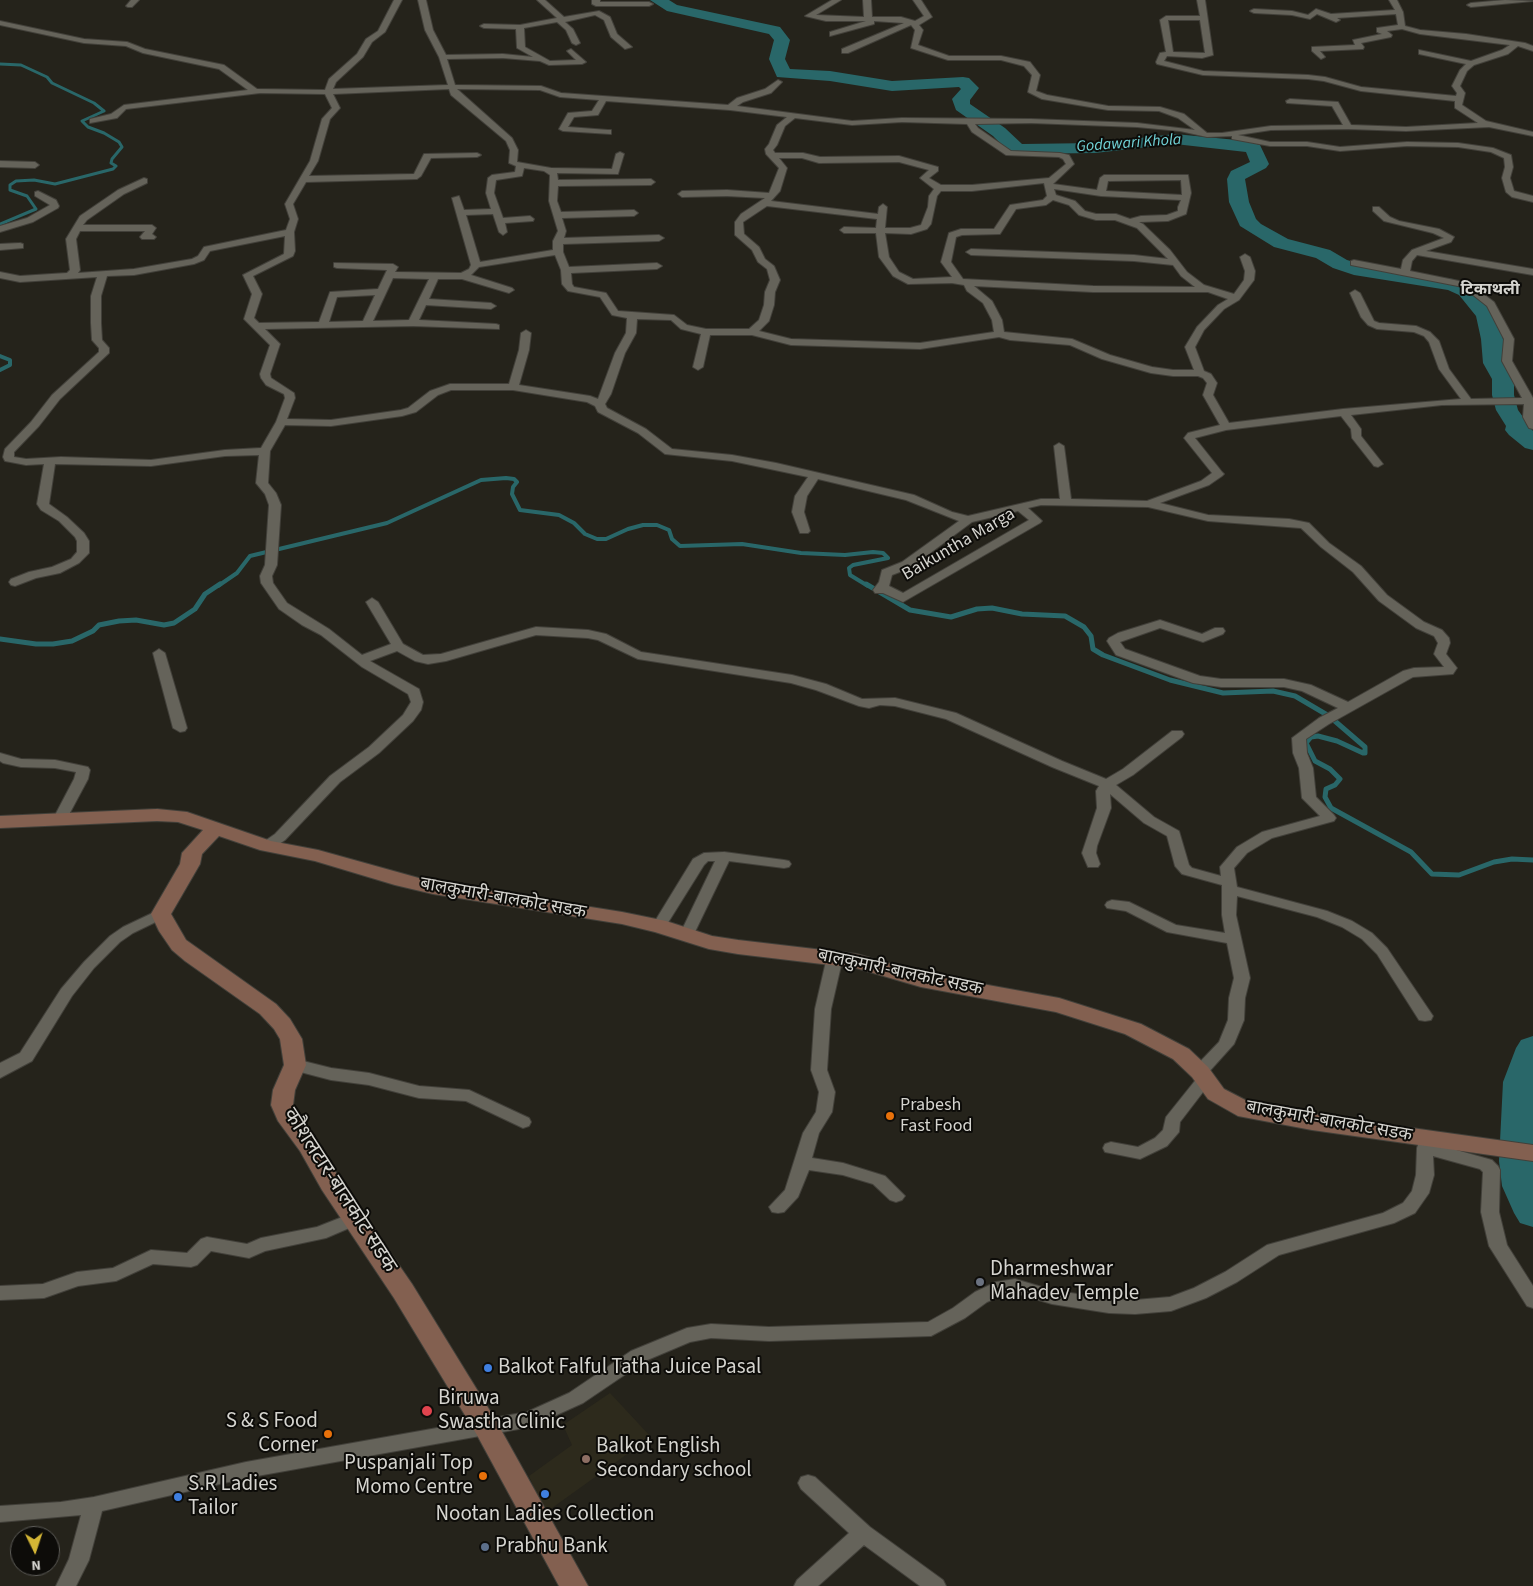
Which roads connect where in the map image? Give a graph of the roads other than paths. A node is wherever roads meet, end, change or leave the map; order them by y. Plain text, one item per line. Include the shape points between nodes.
1 (398, 0) edge
2 (422, 0) edge
3 (541, 0) edge
4 (837, 0) edge
5 (867, 0) edge
6 (917, 0) edge
7 (1201, 0) edge
8 (1393, 0) edge
9 (1530, 0) edge
10 (596, 2) edge
11 (649, 4) dead end
12 (1471, 5) dead end
13 (1254, 11) dead end
14 (1399, 12) junction
15 (596, 13) junction
16 (868, 18) junction
17 (884, 18) junction
18 (1203, 18) junction
19 (561, 20) junction
20 (0, 23) edge
21 (913, 23) junction
22 (484, 26) dead end
23 (520, 27) junction
24 (1402, 27) junction
25 (833, 34) dead end
26 (576, 43) dead end
27 (1516, 44) junction
28 (628, 47) dead end
29 (1533, 49) edge
30 (570, 51) dead end
31 (846, 51) dead end
32 (1422, 52) dead end
33 (1170, 54) junction
34 (443, 57) junction
35 (1321, 57) dead end
36 (543, 60) junction
37 (1471, 63) junction
38 (778, 82) dead end
39 (451, 87) junction
40 (256, 92) junction
41 (328, 92) junction
42 (604, 98) junction
43 (1461, 99) junction
44 (1290, 101) dead end
45 (730, 108) junction
46 (794, 115) junction
47 (93, 121) dead end
48 (970, 122) junction
49 (1487, 124) junction
50 (1348, 127) junction
51 (608, 132) dead end
52 (1533, 134) edge
53 (1207, 135) junction
54 (1222, 135) junction
55 (620, 154) dead end
56 (42, 155) dead end
57 (477, 155) dead end
58 (772, 156) junction
59 (0, 164) edge
60 (520, 166) junction
61 (551, 170) junction
62 (305, 179) junction
63 (144, 181) dead end
64 (651, 182) dead end
65 (554, 183) junction
66 (1049, 183) junction
67 (939, 188) junction
68 (1101, 193) junction
69 (38, 194) dead end
70 (682, 194) dead end
71 (772, 196) junction
72 (1052, 197) junction
73 (456, 198) dead end
74 (1185, 198) junction
75 (1533, 199) edge
76 (765, 203) junction
77 (1376, 209) dead end
78 (496, 211) junction
79 (634, 213) dead end
80 (460, 214) junction
81 (558, 215) junction
82 (530, 219) dead end
83 (499, 221) junction
84 (1131, 222) junction
85 (78, 228) junction
86 (0, 229) edge
87 (844, 230) dead end
88 (880, 230) junction
89 (290, 232) junction
90 (503, 232) dead end
91 (151, 237) dead end
92 (659, 238) dead end
93 (558, 241) junction
94 (20, 246) dead end
95 (0, 247) edge
96 (558, 252) junction
97 (971, 252) dead end
98 (1414, 252) junction
99 (1245, 257) dead end
100 (1175, 263) junction
101 (1354, 263) dead end
102 (337, 265) dead end
103 (476, 265) junction
104 (657, 266) dead end
105 (566, 270) junction
106 (1533, 272) edge
107 (1405, 273) junction
108 (103, 274) junction
109 (0, 275) edge
110 (390, 275) junction
111 (70, 276) junction
112 (435, 276) junction
113 (463, 276) junction
114 (963, 282) junction
115 (510, 290) dead end
116 (1206, 290) junction
117 (381, 292) junction
118 (1355, 293) dead end
119 (1236, 298) junction
120 (423, 302) junction
121 (490, 306) dead end
122 (632, 316) junction
123 (324, 323) junction
124 (413, 323) junction
125 (367, 324) junction
126 (258, 326) junction
127 (496, 327) dead end
128 (706, 332) junction
129 (752, 332) junction
130 (526, 333) dead end
131 (999, 334) junction
132 (698, 367) dead end
133 (1200, 373) junction
134 (513, 387) junction
135 (1472, 400) junction
136 (1527, 401) edge
137 (600, 404) junction
138 (1343, 412) junction
139 (281, 422) junction
140 (1533, 426) edge
141 (1226, 427) junction
142 (1058, 446) dead end
143 (266, 452) junction
144 (50, 460) junction
145 (1378, 464) dead end
146 (814, 476) junction
147 (1066, 502) junction
148 (1148, 504) junction
149 (1020, 507) junction
150 (968, 520) junction
151 (804, 532) dead end
152 (15, 582) dead end
153 (372, 602) dead end
154 (1219, 631) dead end
155 (398, 646) junction
156 (159, 653) dead end
157 (360, 660) junction
158 (1346, 711) junction
159 (180, 728) dead end
160 (1177, 734) dead end
161 (1, 757) dead end
162 (1107, 784) junction
163 (60, 819) junction
164 (0, 822) edge
165 (216, 828) junction
166 (267, 846) junction
167 (724, 856) junction
168 (784, 864) dead end
169 (1093, 864) dead end
170 (1229, 886) junction
171 (1112, 905) dead end
172 (161, 914) junction
173 (659, 926) junction
174 (686, 936) junction
175 (1234, 939) junction
176 (835, 957) junction
177 (1425, 1016) dead end
178 (295, 1065) junction
179 (0, 1072) edge
180 (1203, 1076) junction
181 (523, 1122) dead end
182 (1426, 1144) junction
183 (1111, 1148) dead end
184 (1533, 1153) edge
185 (802, 1165) junction
186 (896, 1196) dead end
187 (778, 1208) dead end
188 (355, 1218) junction
189 (0, 1293) edge
190 (1533, 1301) edge
191 (486, 1427) junction
192 (808, 1484) dead end
193 (94, 1505) junction
194 (0, 1514) edge
195 (862, 1533) junction
196 (66, 1586) edge
197 (574, 1586) edge
198 (804, 1586) edge
199 (936, 1586) edge

1 - 41 street via 381,32 337,74
2 - 34 street via 429,30
3 - 19 street
4 - 16 street via 809,16
5 - 16 street
6 - 21 street via 928,17
7 - 18 street
8 - 14 street
9 - 12 street
10 - 11 street
10 - 15 street
13 - 14 street via 1310,17 1316,12 1333,19
14 - 24 street
15 - 19 street
15 - 28 street via 607,19 614,35
16 - 17 street
17 - 21 street
17 - 25 street
18 - 33 street via 1164,20
18 - 33 street via 1209,55
19 - 23 street
19 - 26 street
20 - 40 street via 84,41 127,44 143,51 221,67
21 - 31 street
21 - 53 street via 918,30 914,46 948,58 1001,58 1027,64 1036,75 1032,92 1045,97 1108,108 1160,110 1181,116
22 - 23 street
23 - 36 street via 521,48
24 - 27 street
24 - 35 street via 1380,30 1388,35 1356,42 1360,47 1315,49
27 - 29 street
27 - 37 street via 1504,52
30 - 36 street via 582,62 553,64
32 - 37 street
33 - 43 street via 1163,54 1159,61 1203,73 1308,77 1361,89
34 - 36 street via 503,56
34 - 39 street
37 - 43 street via 1456,86
38 - 45 street via 768,91 740,100
39 - 41 street
39 - 42 street via 534,87 560,95
39 - 60 street via 457,96 509,140 514,150 513,163
40 - 41 street
40 - 47 street via 124,107 114,116
41 - 62 street via 336,108 326,119 314,161
42 - 45 street
42 - 51 street via 595,113 571,115 563,129
43 - 49 street via 1458,106
44 - 50 street via 1335,104
45 - 46 street
46 - 48 street via 852,123 902,120
46 - 58 street via 781,125 768,152
48 - 53 street via 1164,127
48 - 66 street via 975,130 1009,153 1066,157 1070,164
49 - 50 street via 1406,129
49 - 52 street
50 - 54 street via 1271,128
53 - 54 street
54 - 75 street via 1270,144 1340,148 1407,144 1458,145 1493,150 1508,158 1506,178 1510,192
55 - 61 street via 615,172
56 - 59 street via 33,164
57 - 62 street via 427,156 416,180
58 - 67 street via 803,156 819,160 905,160 933,167 933,171 924,178
58 - 71 street via 782,164 783,172
60 - 61 street
60 - 78 street via 519,174 492,178 490,193
61 - 65 street
62 - 89 street via 290,201 294,219
63 - 85 street via 88,214
64 - 65 street
65 - 81 street via 553,201
66 - 67 street
66 - 68 street
66 - 72 street
67 - 88 street via 933,196 924,227 911,231
68 - 74 street
68 - 74 street via 1104,178 1182,177 1186,178
69 - 86 street via 55,206 30,220
70 - 71 street
71 - 76 street
72 - 84 street via 1066,200 1091,216 1116,217
72 - 114 street via 1046,202 1012,207 997,232 952,235 946,262
73 - 80 street
74 - 84 street via 1183,212 1168,218
76 - 88 street via 883,212
76 - 129 street via 739,222 740,235 771,268 775,280 764,321
77 - 98 street via 1397,223 1449,237
78 - 80 street
78 - 83 street
79 - 81 street
80 - 103 street
81 - 93 street via 562,231
82 - 83 street
83 - 90 street
84 - 100 street via 1148,233
85 - 91 street via 152,228 145,237
85 - 111 street via 71,239 75,270
87 - 88 street
88 - 114 street via 884,257 903,280
89 - 108 street via 211,248 194,262
89 - 126 street via 288,256 248,275 257,294 249,318
92 - 93 street
93 - 96 street
94 - 95 street
96 - 103 street
96 - 105 street
97 - 100 street via 1134,258
98 - 106 street
98 - 107 street
99 - 119 street via 1250,271 1249,280
100 - 116 street
101 - 107 street
102 - 110 street via 393,267
103 - 113 street
104 - 105 street
105 - 122 street via 566,281 571,289 603,295 615,313
107 - 136 street via 1466,285 1491,304 1509,339 1507,361
108 - 111 street
108 - 144 street via 96,296 96,323 97,340 104,348 104,354 56,397 9,451 8,457 13,461
109 - 111 street via 20,279
110 - 112 street
110 - 117 street
112 - 113 street
112 - 120 street
113 - 115 street
114 - 116 street
114 - 131 street via 987,300 997,320
116 - 119 street
117 - 123 street via 334,294
117 - 125 street
118 - 135 street via 1371,323 1416,329 1427,334 1434,341 1444,369
119 - 133 street via 1221,307 1200,329 1190,347
120 - 121 street
120 - 124 street
122 - 128 street via 674,318 684,327
122 - 137 street via 630,333
123 - 125 street
123 - 126 street
124 - 125 street
124 - 127 street
126 - 139 street via 275,344 266,378 289,393
128 - 129 street
128 - 132 street
129 - 131 street via 791,342 903,346
130 - 134 street
131 - 133 street via 1072,342 1106,357 1150,370
133 - 141 street via 1207,376 1212,384 1208,395
134 - 137 street via 590,399
134 - 139 street via 450,387 434,393 412,410 353,421
135 - 136 street
135 - 138 street
136 - 140 street via 1528,417
137 - 146 street via 602,410 642,431 669,452 750,461
138 - 141 street
138 - 145 street via 1356,428 1356,436
139 - 143 street
141 - 148 street via 1189,438 1217,475 1205,483
142 - 147 street
143 - 144 street via 217,454 152,463
143 - 157 street via 262,484 275,504 267,583 283,606 325,632
144 - 152 street via 43,504 80,535 83,553 75,561 56,570
146 - 150 street via 910,497
146 - 151 street via 801,496 798,512
147 - 148 street
147 - 149 street via 1041,502
148 - 158 street via 1208,518 1305,525 1357,569 1383,598 1443,638 1440,654 1449,671 1408,674
149 - 150 street
149 - 150 street, Baikuntha Marga via 1036,521 903,598 880,589 885,583 886,573 906,565
153 - 155 street
154 - 158 street via 1203,638 1160,624 1113,641 1120,652 1198,680 1284,683 1306,688
155 - 157 street
155 - 162 street via 428,660 536,631 588,634 602,637 638,655 792,679 868,704 886,701 931,710
156 - 159 street
157 - 166 street via 414,692 417,702 414,710 374,750 335,779
158 - 170 street via 1299,738 1309,798 1329,818 1267,835 1242,850 1228,867
160 - 162 street
161 - 163 street via 20,763 55,764 82,770 81,779
162 - 169 street via 1103,791 1101,819 1090,846
162 - 170 street via 1149,820 1174,834 1182,866 1187,871
163 - 164 main road, बालकुमारी-बालकोट सडक
163 - 165 main road, बालकुमारी-बालकोट सडक via 180,816
165 - 166 main road, बालकुमारी-बालकोट सडक
165 - 172 main road via 192,853 190,864
166 - 173 main road, बालकुमारी-बालकोट सडक via 318,856 433,888
167 - 168 street
167 - 173 street via 704,857 698,862
167 - 174 street
170 - 175 street via 1229,915
170 - 177 street via 1322,914 1367,936 1382,951
171 - 175 street via 1129,907 1172,929
172 - 178 main road via 179,945 268,1009 282,1024 291,1039
172 - 179 street via 116,939 66,993 26,1057
173 - 174 main road, बालकुमारी-बालकोट सडक
174 - 176 main road, बालकुमारी-बालकोट सडक via 738,947
175 - 180 street via 1242,978 1236,1020 1226,1044
176 - 180 main road, बालकुमारी-बालकोट सडक via 921,980 1059,1005 1156,1040 1181,1054
176 - 185 street via 823,1009 820,1047 819,1070 828,1092 824,1112 811,1133
178 - 181 street via 419,1092 469,1096
178 - 188 main road, कौशलटार-बालकोट सडक via 284,1090 282,1105 289,1121
180 - 182 main road, बालकुमारी-बालकोट सडक via 1216,1094 1246,1110
180 - 183 street via 1161,1142 1140,1153
182 - 184 main road, बालकुमारी-बालकोट सडक via 1473,1145
182 - 190 street via 1486,1164 1492,1170 1490,1212 1498,1246
182 - 191 street via 1423,1184 1409,1208 1388,1218 1273,1250 1231,1277 1171,1304 1109,1306 1052,1297 1015,1286 1002,1287 931,1329 770,1334 711,1331 687,1335 638,1356 557,1408 530,1420
185 - 186 street via 843,1170 879,1180
185 - 187 street via 792,1192
188 - 189 street via 320,1233 261,1245 249,1251 206,1244 191,1260 151,1257 116,1274 77,1280 44,1291
188 - 191 main road, कौशलटार-बालकोट सडक
191 - 193 street via 246,1470
191 - 197 main road, कौशलटार-बालकोट सडक
192 - 195 street
193 - 194 street
193 - 196 street via 79,1560
195 - 198 street
195 - 199 street

